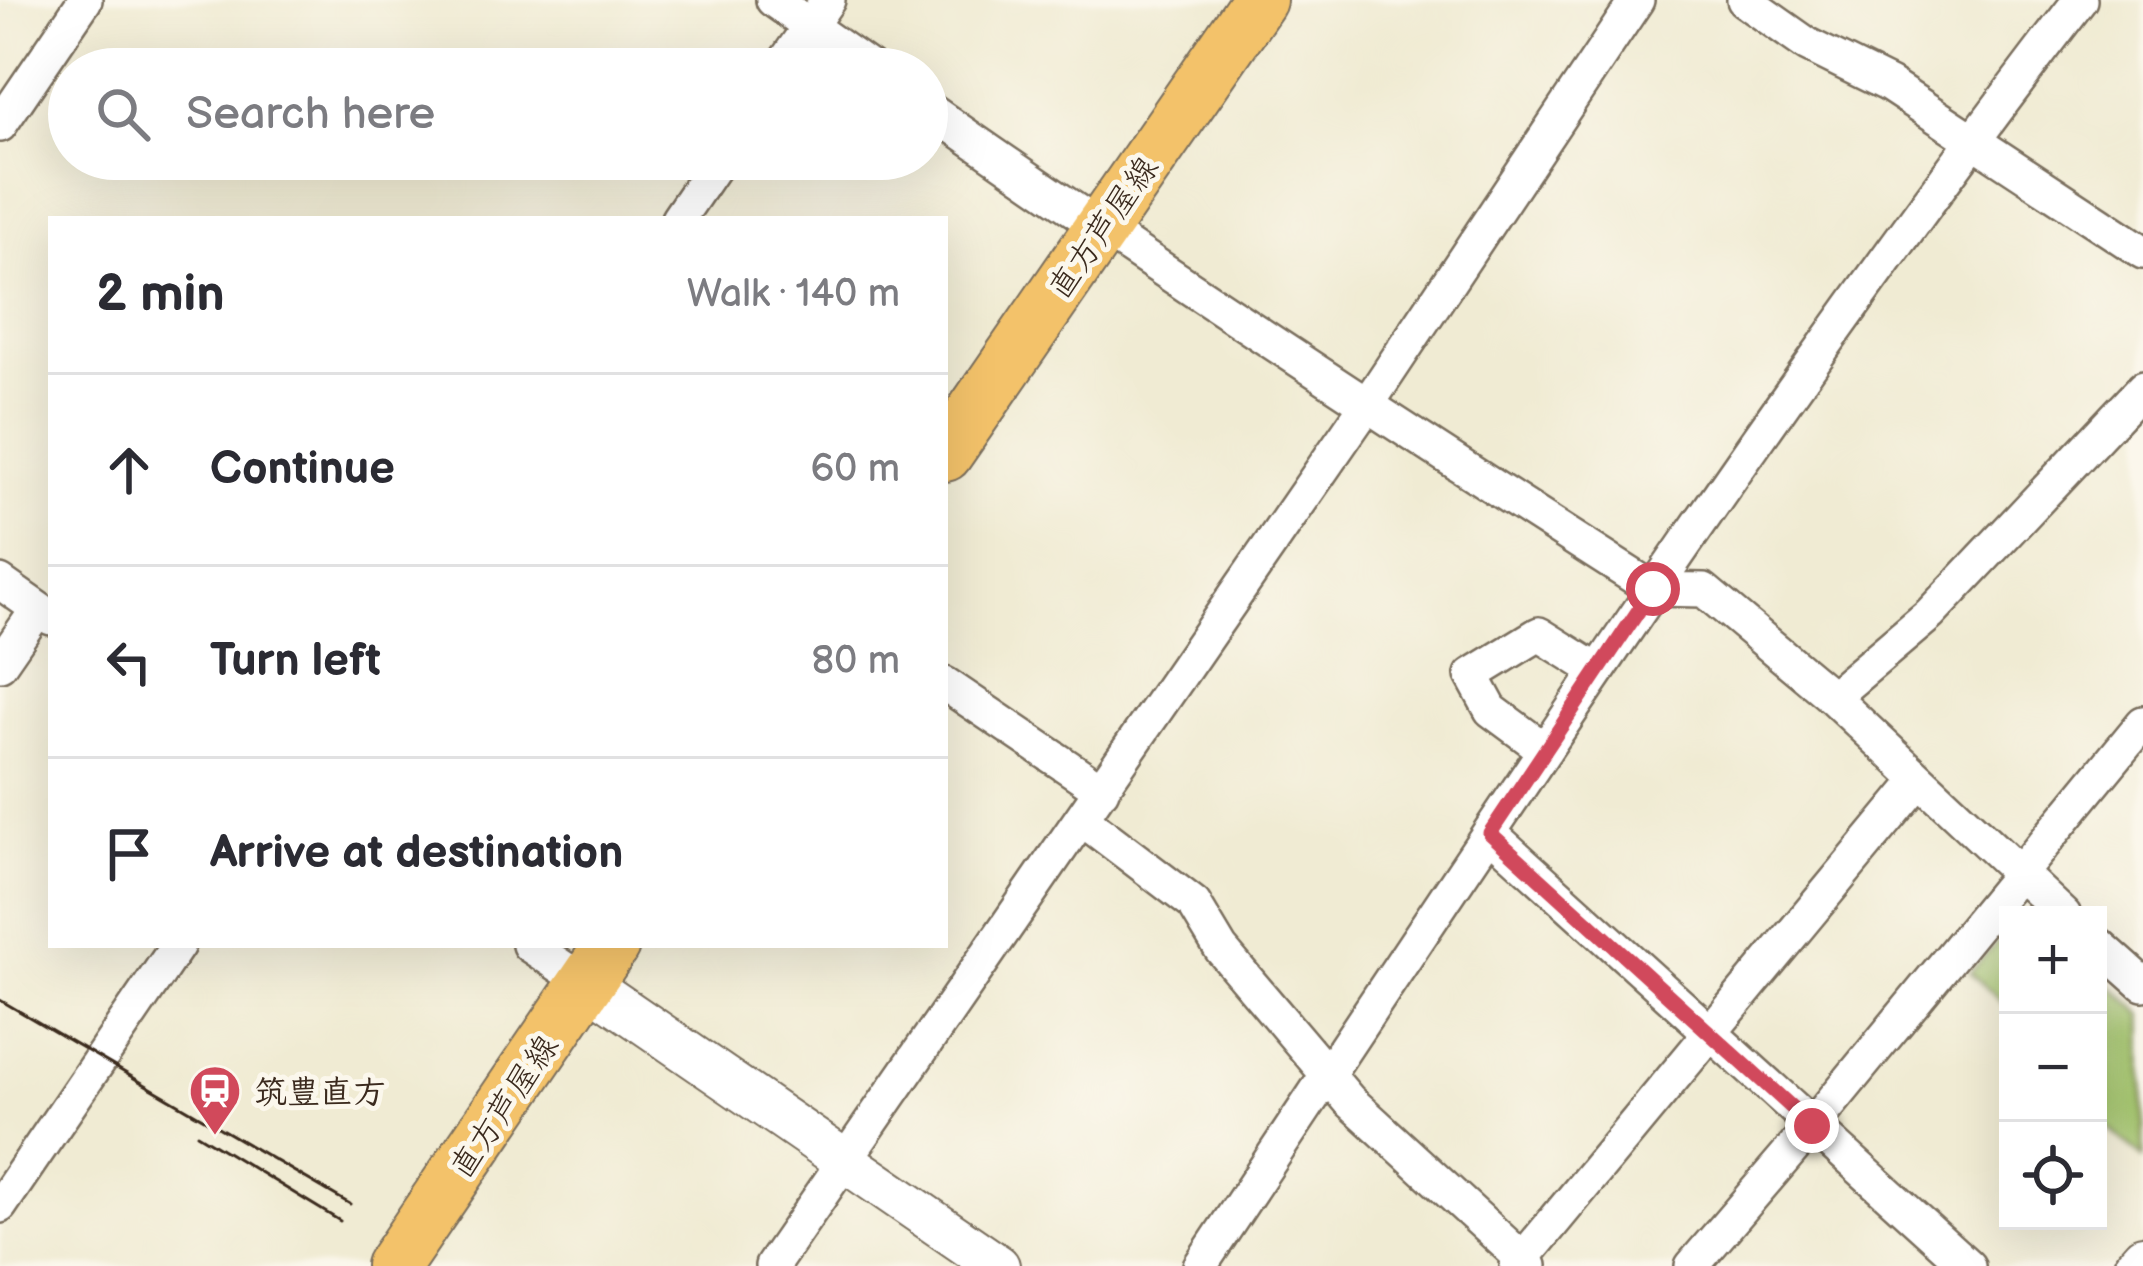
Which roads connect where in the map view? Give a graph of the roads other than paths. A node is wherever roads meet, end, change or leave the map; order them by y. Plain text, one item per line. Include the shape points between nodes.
1 (85, 0) edge
2 (773, 0) edge
3 (1259, 0) edge
4 (1637, 0) edge
5 (1744, 0) edge
6 (2080, 0) edge
7 (819, 13) edge
8 (52, 48) edge
9 (795, 48) edge
10 (852, 48) edge
11 (48, 54) edge
12 (948, 123) edge
13 (0, 125) edge
14 (1971, 141) junction
15 (705, 180) edge
16 (680, 216) edge
17 (1100, 229) junction
18 (2143, 252) edge
19 (2143, 388) edge
20 (1366, 406) junction
21 (948, 450) edge
22 (0, 582) edge
23 (1653, 589) junction
24 (44, 613) edge
25 (0, 664) edge
26 (1598, 671) junction
27 (948, 686) edge
28 (1832, 697) junction
29 (2143, 723) edge
30 (1545, 750) junction
31 (1919, 781) junction
32 (1102, 790) junction
33 (1082, 819) junction
34 (1490, 833) junction
35 (2018, 875) junction
36 (2054, 906) edge
37 (176, 948) edge
38 (540, 948) edge
39 (2107, 952) edge
40 (599, 964) edge
41 (2143, 984) edge
42 (1707, 1032) junction
43 (1327, 1076) junction
44 (1812, 1126) junction
45 (846, 1159) junction
46 (0, 1206) edge
47 (2143, 1257) edge
48 (1523, 1264) edge
49 (393, 1266) edge
50 (772, 1266) edge
51 (998, 1266) edge
52 (1200, 1266) edge
53 (1692, 1266) edge
54 (1968, 1266) edge
55 (2134, 1266) edge

1 - 8 street
2 - 7 street
3 - 17 main road, 直方芦屋線
4 - 20 street
5 - 14 street
6 - 14 street
7 - 9 street
7 - 10 street
11 - 13 street
12 - 17 street
14 - 18 street
14 - 23 street
15 - 16 street
17 - 20 street
17 - 21 main road, 直方芦屋線
19 - 28 street via 1930,614
20 - 23 street
20 - 32 street
22 - 24 street
23 - 26 street
23 - 28 street via 1704,590
24 - 25 street
26 - 30 street
26 - 30 street via 1539,634 1472,675 1491,710
27 - 32 street
28 - 31 street
29 - 35 street
30 - 34 street
31 - 35 street
31 - 42 street
32 - 33 street
33 - 43 street via 1194,904 1221,949
33 - 45 street
34 - 42 street
34 - 43 street
35 - 36 street
35 - 44 street
37 - 46 street
38 - 40 street
39 - 41 street
40 - 45 street
40 - 49 main road, 直方芦屋線
42 - 44 street
42 - 48 street
43 - 48 street
43 - 52 street
44 - 53 street
44 - 54 street
45 - 50 street
45 - 51 street
47 - 55 street

